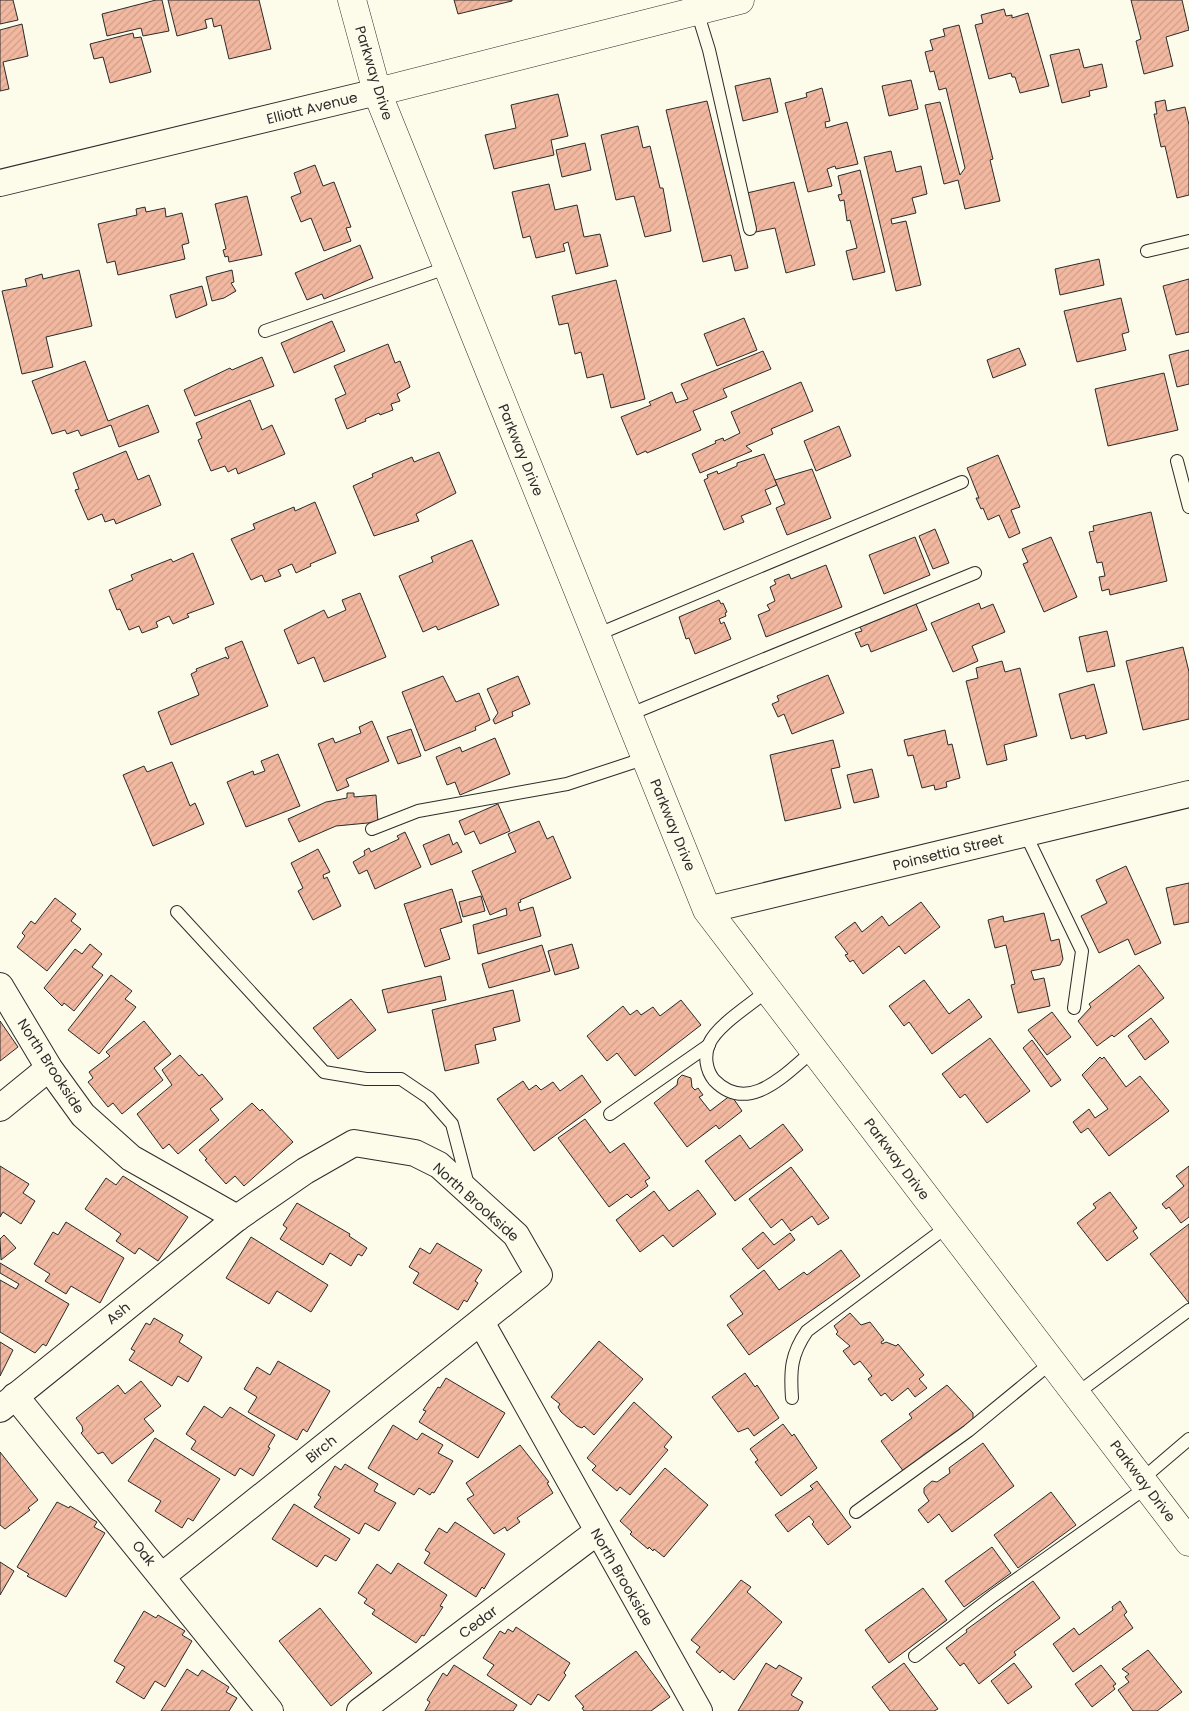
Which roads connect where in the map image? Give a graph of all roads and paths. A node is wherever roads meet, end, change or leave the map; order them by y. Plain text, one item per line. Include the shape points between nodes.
1 (352, 0) edge
2 (740, 0) edge
3 (698, 11) junction
4 (377, 92) junction
5 (0, 183) edge
6 (750, 229) dead end
7 (1189, 241) edge
8 (1147, 252) dead end
9 (449, 267) junction
10 (265, 330) dead end
11 (1177, 461) dead end
12 (962, 482) dead end
13 (1189, 507) edge
14 (975, 573) dead end
15 (596, 635) junction
16 (628, 715) junction
17 (646, 758) junction
18 (1189, 794) edge
19 (372, 829) dead end
20 (1026, 833) junction
21 (707, 910) junction
22 (177, 912) dead end
23 (0, 986) edge
24 (768, 990) junction
25 (1074, 1008) dead end
26 (709, 1044) junction
27 (814, 1050) junction
28 (49, 1068) junction
29 (0, 1108) edge
30 (610, 1114) dead end
31 (469, 1192) junction
32 (237, 1218) junction
33 (948, 1226) junction
34 (1189, 1310) edge
35 (481, 1322) junction
36 (1052, 1362) junction
37 (1076, 1394) junction
38 (792, 1398) dead end
39 (8, 1402) edge
40 (1189, 1439) edge
41 (1144, 1483) junction
42 (856, 1512) dead end
43 (597, 1532) junction
44 (1189, 1542) edge
45 (162, 1576) junction
46 (915, 1656) dead end
47 (270, 1711) edge
48 (360, 1711) edge
49 (699, 1711) edge

1 - 4 street, Parkway Drive
2 - 3 street, Elliott Avenue
3 - 4 street, Elliott Avenue
3 - 6 lane via 710,50
4 - 5 street, Elliott Avenue
4 - 9 street, Parkway Drive
7 - 8 lane
9 - 10 lane
9 - 15 street, Parkway Drive
11 - 13 lane
12 - 15 lane
14 - 16 lane
15 - 16 street, Parkway Drive
16 - 17 street, Parkway Drive
17 - 19 lane via 567,784 418,811
17 - 21 street, Parkway Drive
18 - 20 street, Poinsettia Street
20 - 21 street, Poinsettia Street
20 - 25 lane via 1082,951
21 - 24 street, Parkway Drive
22 - 31 lane via 324,1072 366,1079 401,1079 429,1098 452,1124
23 - 28 street, North Brookside
24 - 26 lane via 717,1032
24 - 27 street, Parkway Drive
26 - 27 lane via 706,1066 713,1078 724,1088 740,1094 755,1094
26 - 30 lane
27 - 33 street, Parkway Drive
28 - 29 street
28 - 32 street, North Brookside via 83,1115 131,1158
31 - 32 street, North Brookside via 439,1165 415,1153 354,1143 305,1171
31 - 35 street, North Brookside via 516,1235 539,1274
32 - 39 street, Ash
33 - 36 street, Parkway Drive
33 - 38 lane via 807,1330 798,1344 790,1369
34 - 37 lane
35 - 43 street, North Brookside
35 - 45 street, Birch
36 - 37 street, Parkway Drive
36 - 42 lane via 968,1430
37 - 41 street, Parkway Drive
39 - 45 street, Oak
40 - 41 lane
41 - 44 street, Parkway Drive
41 - 46 lane
43 - 48 street, Cedar
43 - 49 street, North Brookside
45 - 47 street, Oak

